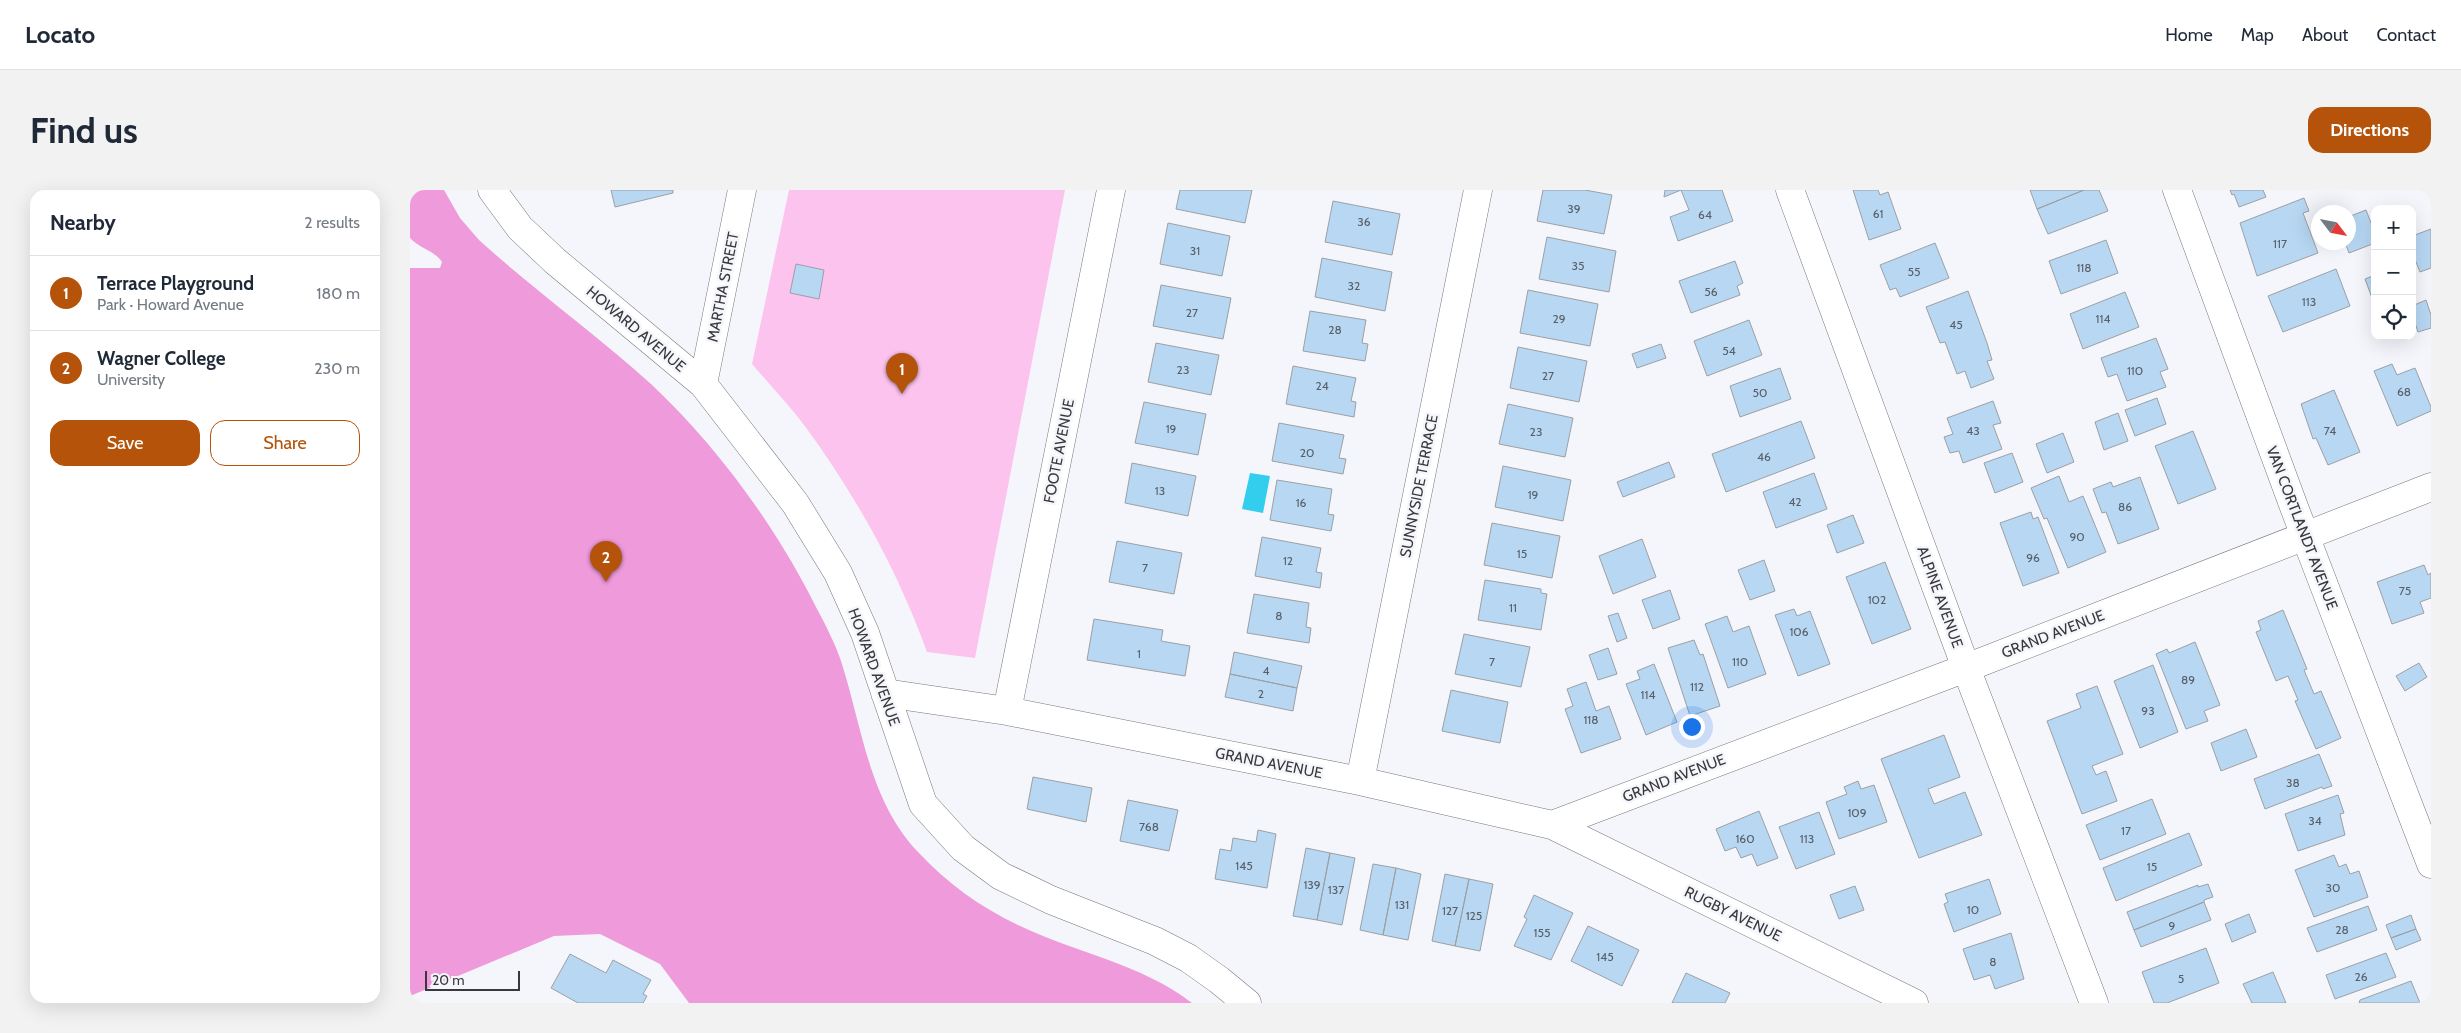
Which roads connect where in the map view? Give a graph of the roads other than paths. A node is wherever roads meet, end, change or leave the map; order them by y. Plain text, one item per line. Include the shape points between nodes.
1 (492, 190) edge
2 (742, 190) edge
3 (1110, 190) edge
4 (1478, 190) edge
5 (1790, 190) edge
6 (2177, 190) edge
7 (702, 384) junction
8 (2431, 487) edge
9 (2305, 536) junction
10 (1966, 668) junction
11 (885, 693) junction
12 (1007, 711) junction
13 (1360, 781) junction
14 (1552, 825) junction
15 (2431, 864) edge
16 (1247, 1003) edge
17 (1914, 1003) edge
18 (2094, 1003) edge

1 - 7 street, HOWARD AVENUE via 520,228 555,261
2 - 7 street, MARTHA STREET
3 - 12 street, FOOTE AVENUE
4 - 13 street, SUNNYSIDE TERRACE
5 - 10 street, ALPINE AVENUE
6 - 9 street, VAN CORTLANDT AVENUE
7 - 11 street, HOWARD AVENUE via 795,503 838,573 865,633
8 - 9 street, GRAND AVENUE
9 - 10 street, GRAND AVENUE
9 - 15 street, VAN CORTLANDT AVENUE
10 - 14 street, GRAND AVENUE
10 - 18 street, ALPINE AVENUE
11 - 12 street, GRAND AVENUE
11 - 16 street, HOWARD AVENUE via 923,804 963,848 1001,876 1188,958
12 - 13 street, GRAND AVENUE
13 - 14 street, GRAND AVENUE
14 - 17 street, RUGBY AVENUE

